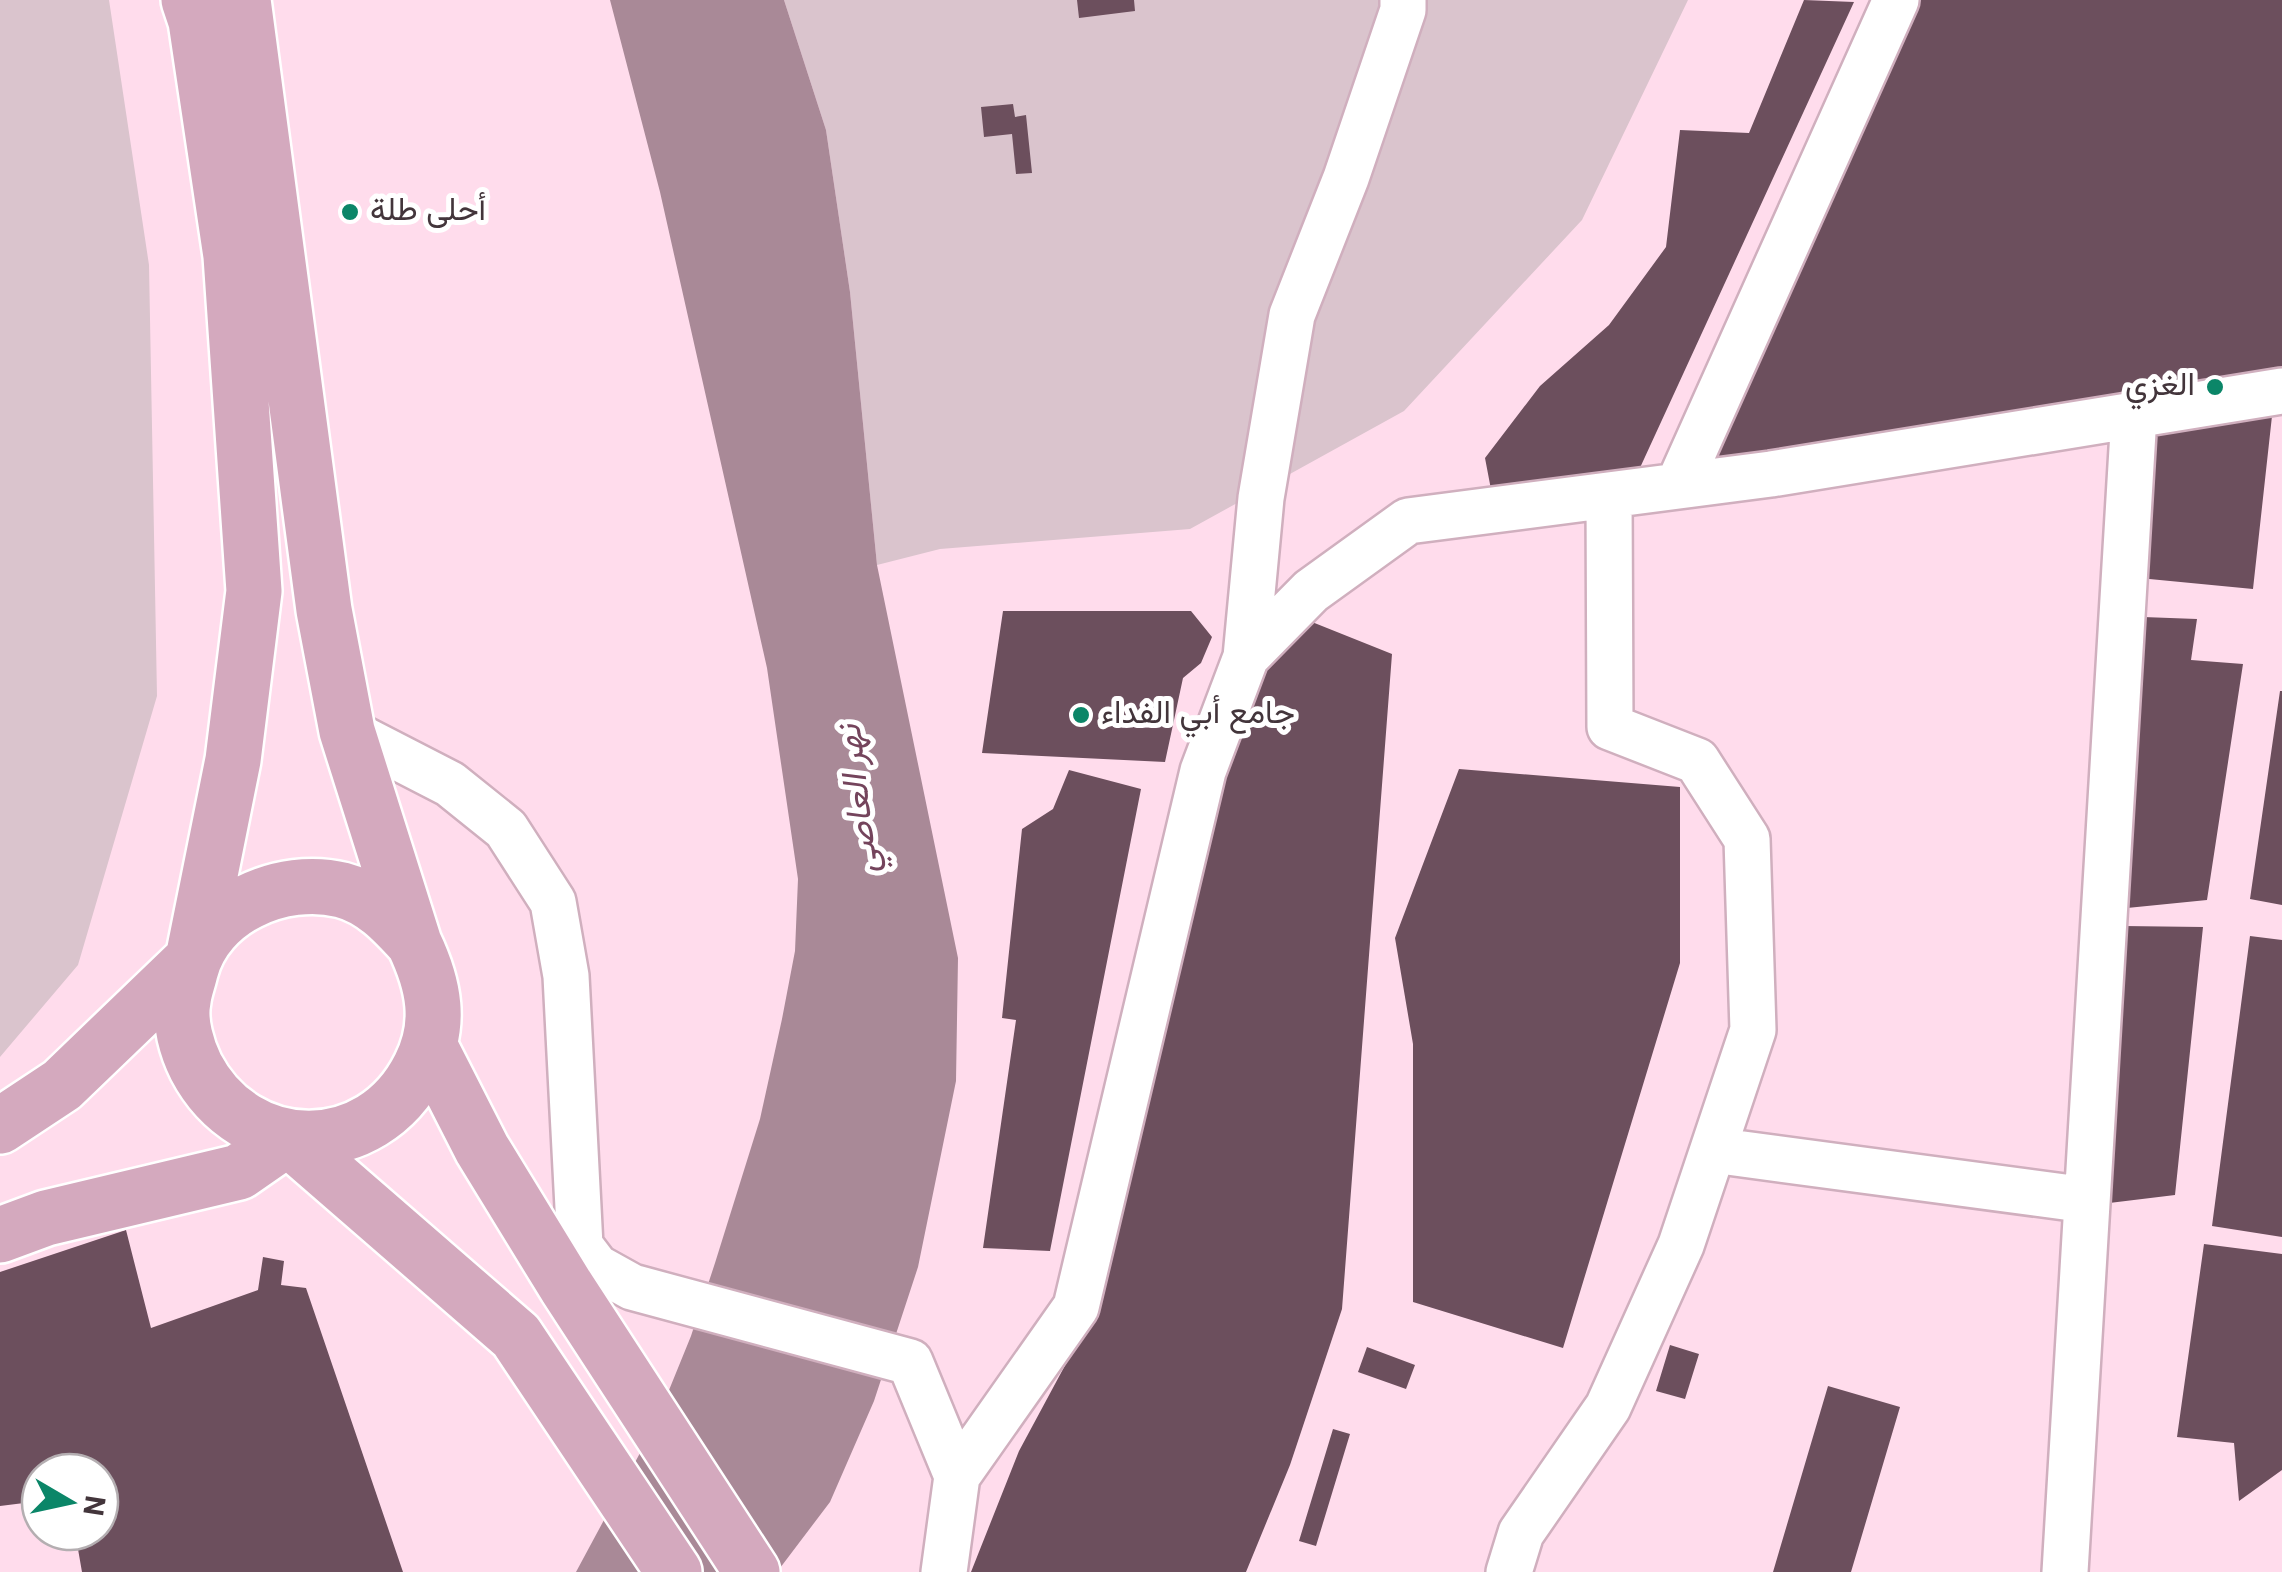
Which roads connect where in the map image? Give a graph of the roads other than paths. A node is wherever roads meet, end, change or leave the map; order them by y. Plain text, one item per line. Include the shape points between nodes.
1 (189, 0) edge
2 (243, 0) edge
3 (1403, 0) edge
4 (1896, 0) edge
5 (2282, 391) edge
6 (2134, 415) junction
7 (1678, 486) junction
8 (1608, 495) junction
9 (1246, 657) junction
10 (347, 731) junction
11 (414, 944) junction
12 (193, 959) junction
13 (430, 1047) junction
14 (0, 1126) edge
15 (288, 1138) junction
16 (1714, 1150) junction
17 (2087, 1200) junction
18 (0, 1235) edge
19 (957, 1476) junction
20 (674, 1572) edge
21 (752, 1572) edge
22 (944, 1572) edge
23 (1509, 1572) edge
24 (2066, 1572) edge

1 - 12 main road via 232,256 254,591 232,760
2 - 10 main road via 324,610
3 - 9 street via 1346,178 1292,315 1261,498
4 - 7 street
5 - 6 street
6 - 7 street
6 - 17 street
7 - 8 street
8 - 9 street via 1408,521 1310,590
8 - 16 street via 1610,726 1697,761 1747,839 1753,1030
9 - 19 street via 1203,772 1076,1308
10 - 11 main road
10 - 19 street via 450,784 506,829 553,902 566,976 580,1246 596,1268 632,1287 910,1362
11 - 12 main road via 384,910 344,890 299,886 243,905 219,922
11 - 13 main road via 430,976
12 - 14 main road via 62,1084
12 - 15 main road via 182,1004 188,1051 209,1092 245,1122
13 - 15 main road via 410,1088 376,1120 334,1136
13 - 21 main road via 482,1150
15 - 18 main road via 239,1172
15 - 20 main road via 516,1336
16 - 17 street
16 - 23 street via 1681,1245 1608,1407 1522,1533
17 - 24 street
19 - 22 street

